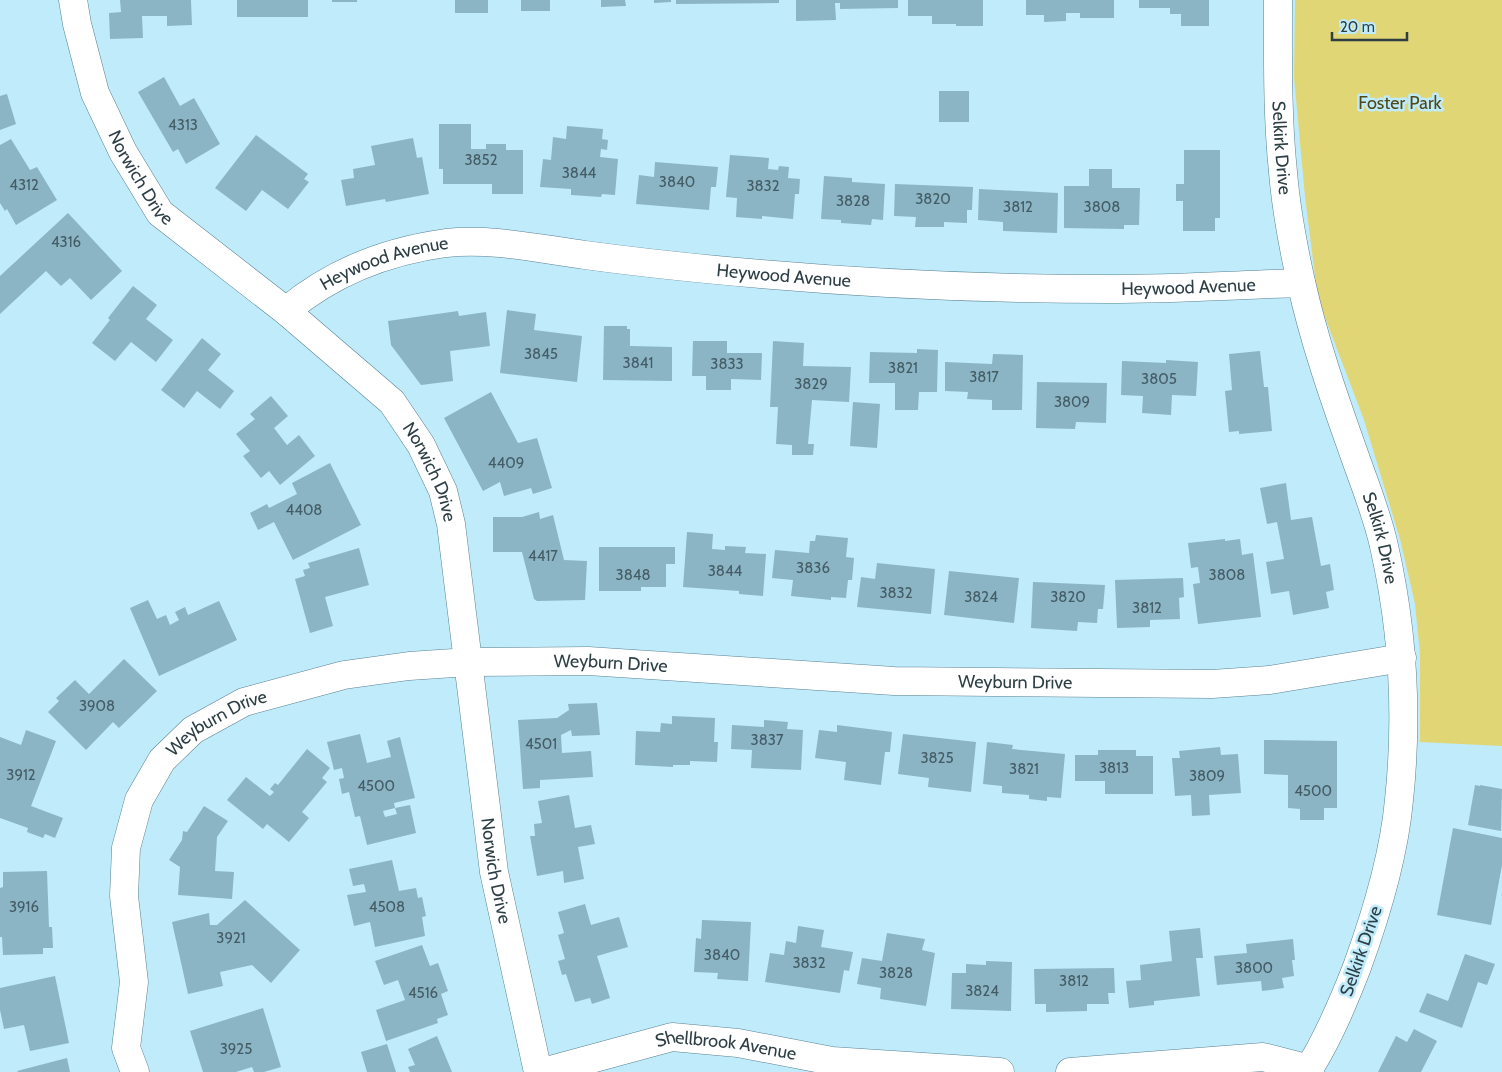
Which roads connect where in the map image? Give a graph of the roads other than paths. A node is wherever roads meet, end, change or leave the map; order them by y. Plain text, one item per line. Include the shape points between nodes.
1 (73, 0) edge
2 (1278, 0) edge
3 (1301, 284) junction
4 (286, 312) junction
5 (1402, 658) junction
6 (469, 662) junction
7 (1308, 1070) edge
8 (135, 1072) edge
9 (538, 1072) edge
10 (543, 1072) edge
11 (1000, 1072) edge
12 (1070, 1072) edge

1 - 4 street, Norwich Drive via 76,24 95,93 123,152 160,213
2 - 3 street, Selkirk Drive via 1281,156
3 - 4 street, Heywood Avenue via 1111,289 964,287 753,274 477,242 417,248 362,265 328,280
3 - 5 street, Selkirk Drive via 1328,381 1384,544
4 - 6 street, Norwich Drive via 392,402 420,445 443,492 451,524
5 - 6 street, Weyburn Drive via 1270,680 1212,684 894,681 588,661
5 - 7 street, Selkirk Drive via 1403,742 1399,803 1382,889 1369,934 1333,1026
6 - 8 street, Weyburn Drive via 344,675 244,702 193,730 162,760 139,800 126,848 124,896 134,982 126,1048
6 - 9 street, Norwich Drive via 494,872
7 - 12 street via 1263,1057
10 - 11 street, Shellbrook Avenue via 672,1037 738,1043 832,1061

